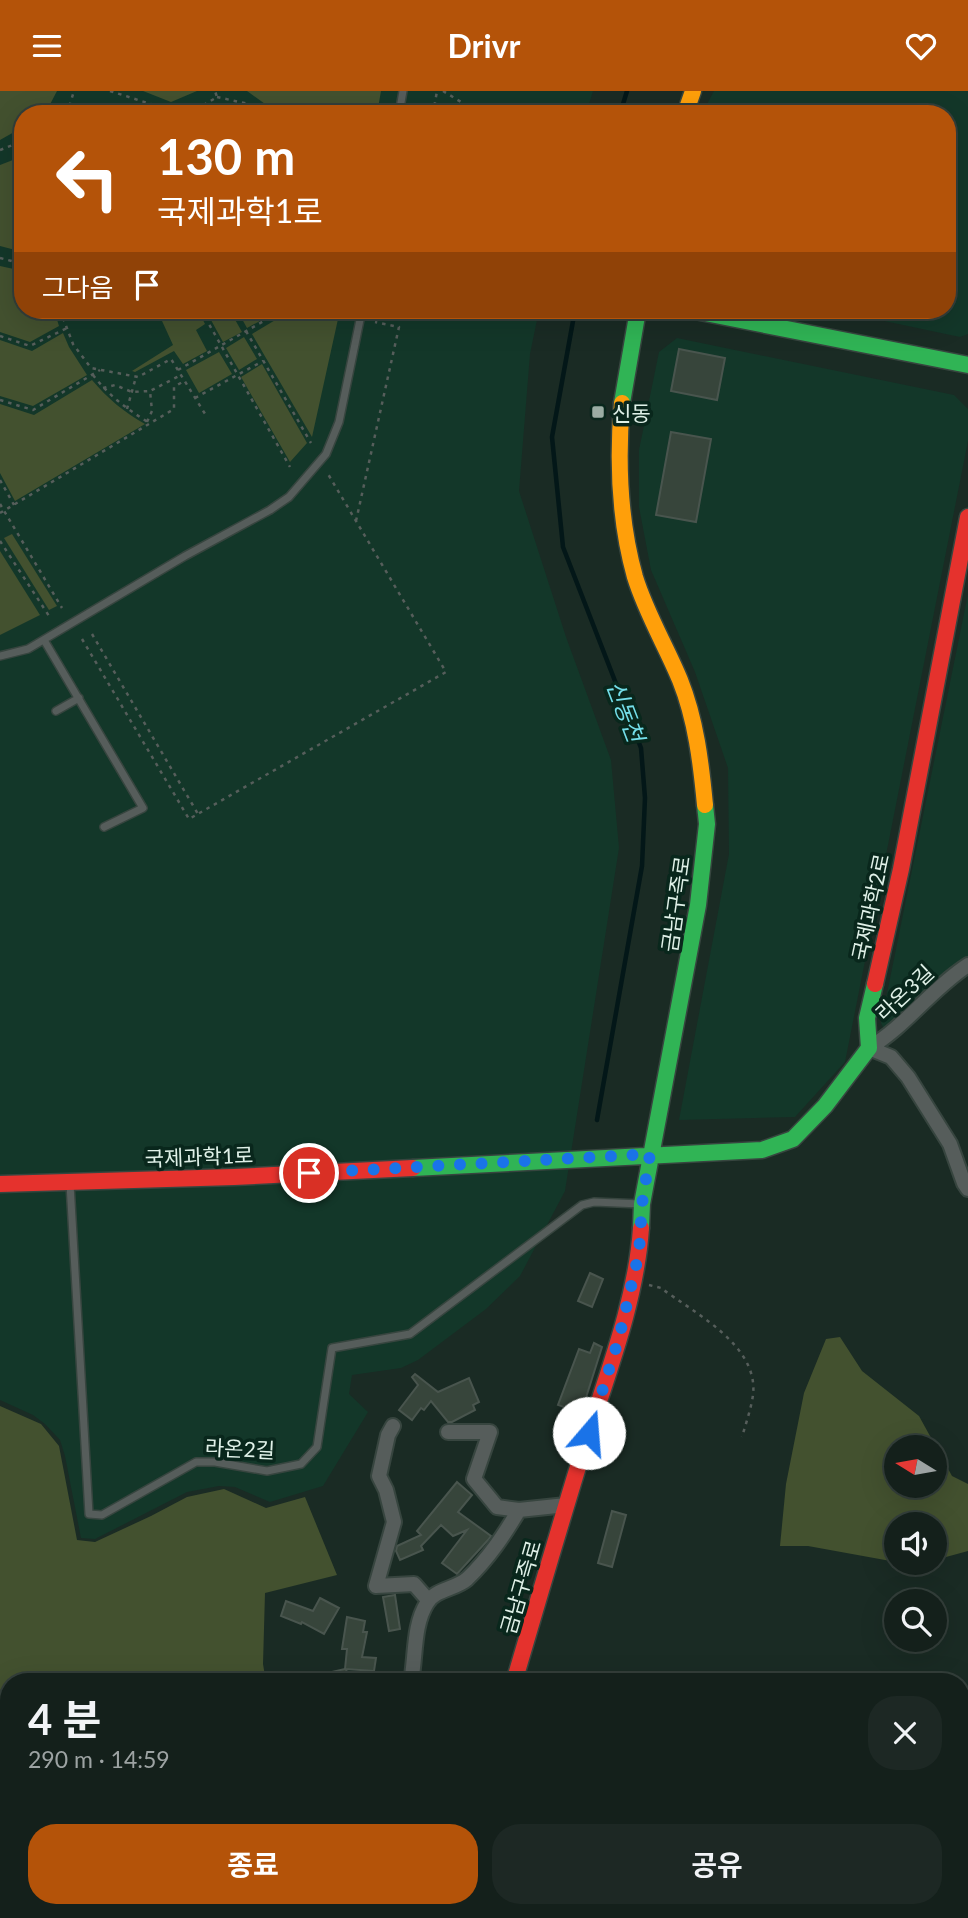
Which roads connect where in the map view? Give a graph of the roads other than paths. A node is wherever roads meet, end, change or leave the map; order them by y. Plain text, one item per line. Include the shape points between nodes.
1 (360, 319) edge
2 (636, 319) edge
3 (735, 319) edge
4 (968, 365) edge
5 (968, 517) edge
6 (44, 640) junction
7 (0, 656) edge
8 (79, 698) junction
9 (56, 711) dead end
10 (104, 827) dead end
11 (968, 965) edge
12 (869, 1048) junction
13 (650, 1154) junction
14 (70, 1181) junction
15 (0, 1184) edge
16 (968, 1189) edge
17 (642, 1204) junction
18 (393, 1426) dead end
19 (448, 1432) dead end
20 (566, 1505) junction
21 (519, 1510) junction
22 (428, 1600) junction
23 (412, 1673) edge
24 (517, 1673) edge

1 - 6 lane via 339,422 326,454 289,497
2 - 13 street, 금남구즉로 via 618,456 623,526 636,580 681,683 699,748 707,824 698,905
3 - 4 street
5 - 12 street, 국제과학2로 via 901,869 867,1018
6 - 7 lane
6 - 8 lane
8 - 9 lane
8 - 10 lane via 143,807
11 - 12 street, 라온3길 via 888,1037
12 - 13 street via 793,1139 762,1150
12 - 16 street via 891,1057 908,1077 950,1144
13 - 14 street, 국제과학1로 via 234,1177
13 - 17 street, 금남구즉로
14 - 15 street, 국제과학1로
14 - 17 lane, 라온2길 via 89,1514 102,1515 196,1462 267,1471 301,1464 317,1447 332,1349 410,1334 582,1205
17 - 20 street, 금남구즉로 via 639,1253 619,1338
18 - 22 street via 379,1476 394,1522 376,1586 414,1584
19 - 21 street, 금남구즉로 via 490,1433 474,1479 497,1507
20 - 21 street, 금남구즉로
20 - 24 street, 금남구즉로
21 - 22 street, 금남구즉로 via 498,1545 465,1581
22 - 23 street via 419,1620

